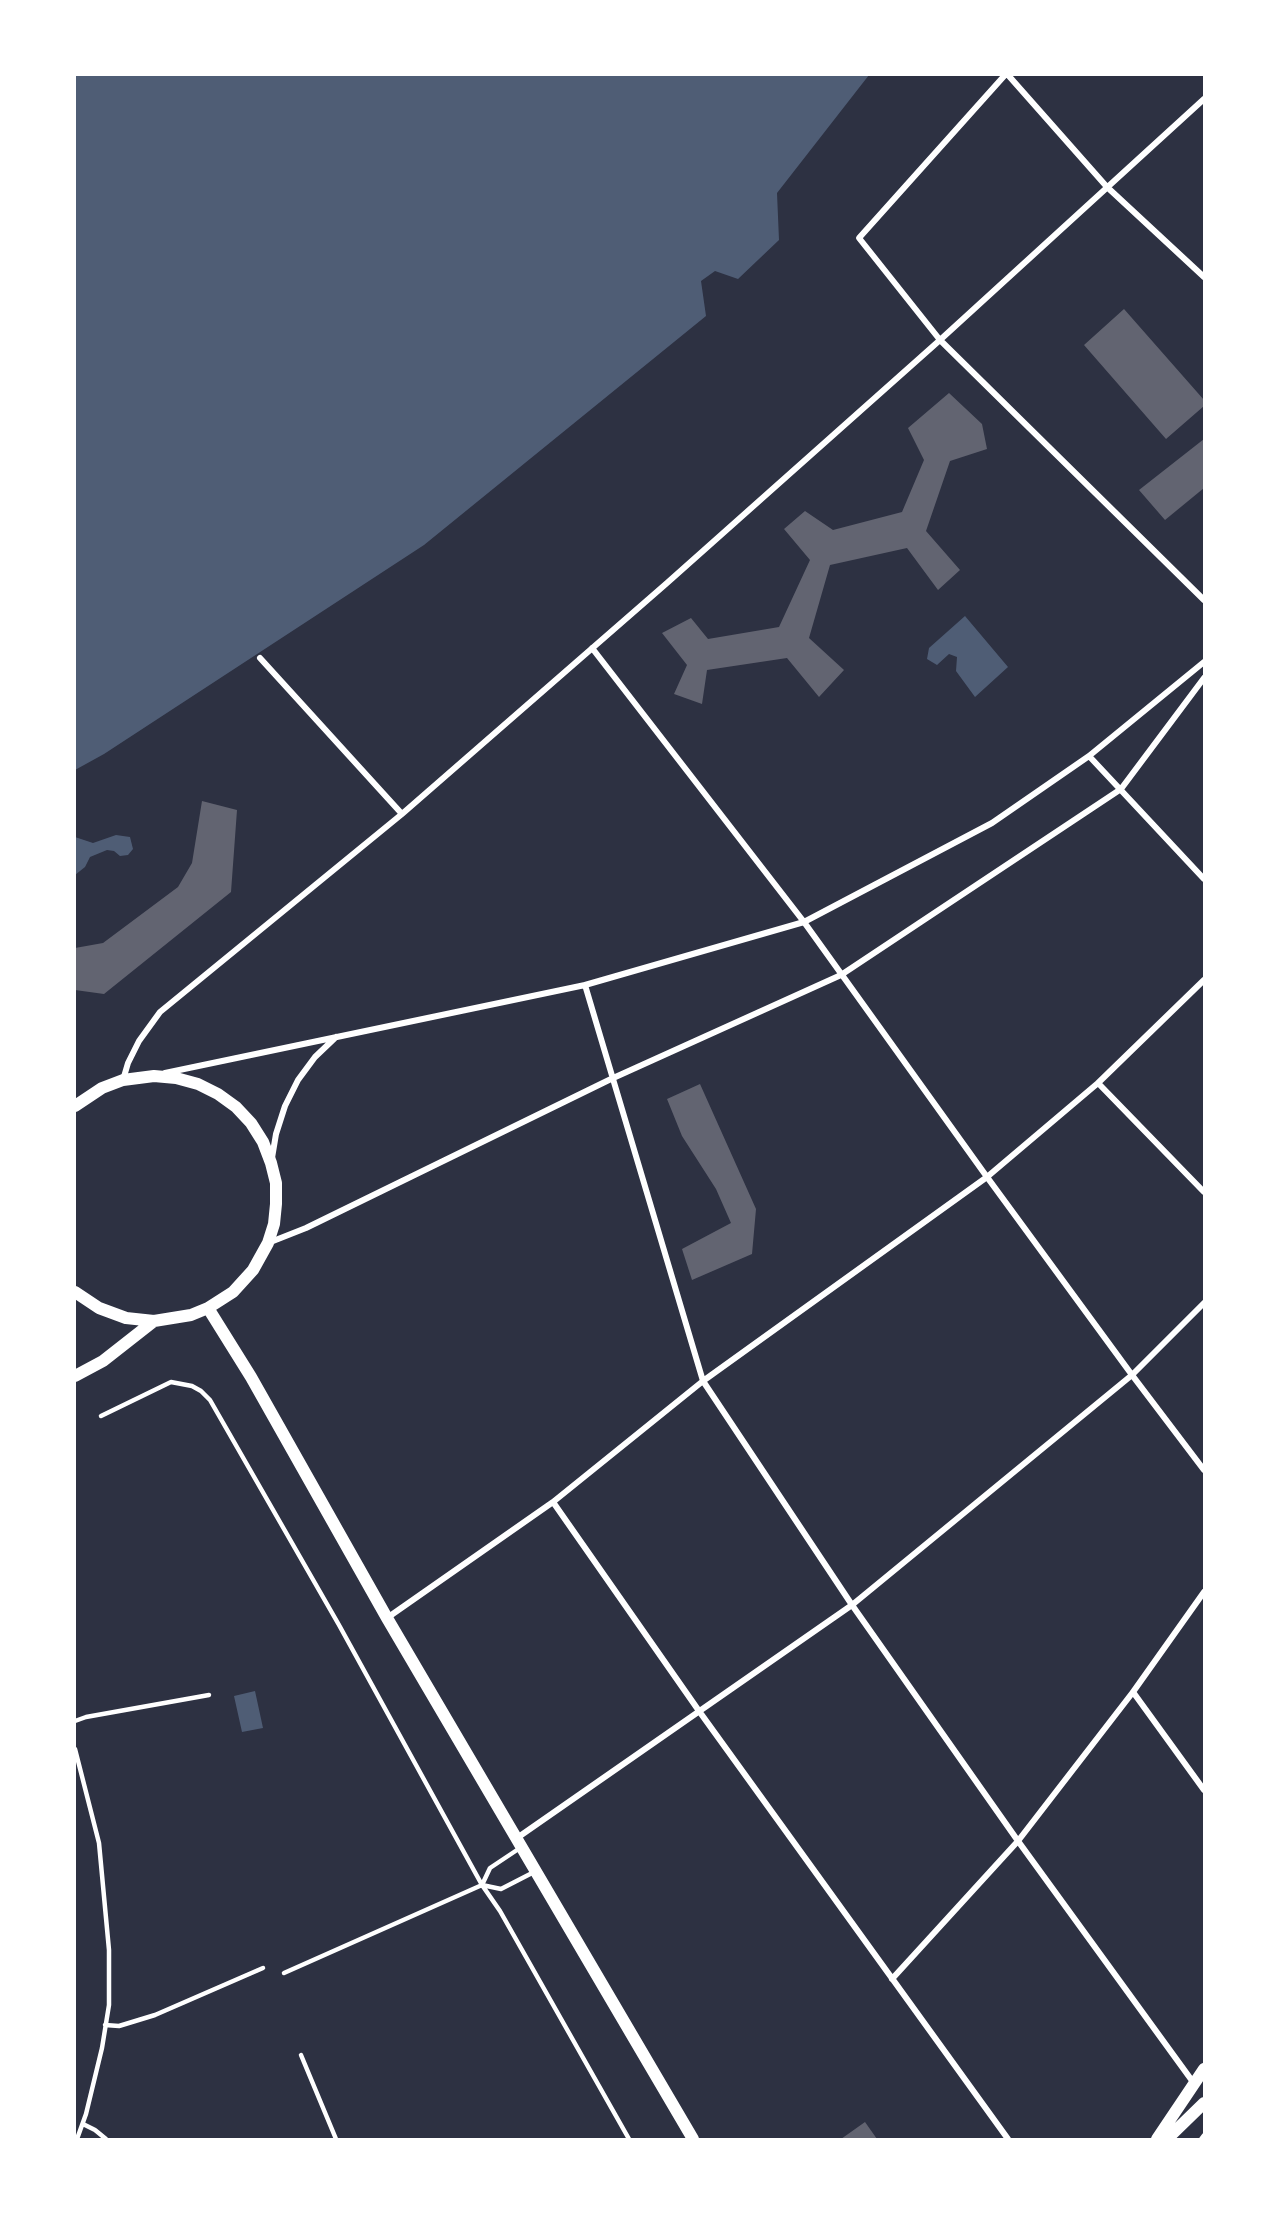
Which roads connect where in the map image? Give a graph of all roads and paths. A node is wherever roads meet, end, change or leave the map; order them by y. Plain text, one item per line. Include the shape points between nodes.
1 (1007, 75) edge
2 (1204, 99) edge
3 (1107, 187) junction
4 (1204, 277) edge
5 (940, 340) junction
6 (1204, 600) edge
7 (592, 648) junction
8 (260, 658) dead end
9 (1204, 662) edge
10 (1204, 678) edge
11 (1089, 756) junction
12 (1121, 789) junction
13 (402, 814) junction
14 (1204, 879) edge
15 (804, 922) junction
16 (841, 975) junction
17 (1204, 980) edge
18 (585, 986) junction
19 (336, 1037) junction
20 (154, 1076) junction
21 (612, 1079) junction
22 (123, 1080) junction
23 (1098, 1083) junction
24 (75, 1106) edge
25 (271, 1163) junction
26 (987, 1177) junction
27 (1204, 1192) edge
28 (268, 1243) junction
29 (75, 1292) edge
30 (1204, 1304) edge
31 (208, 1308) junction
32 (154, 1321) junction
33 (1132, 1375) junction
34 (75, 1376) edge
35 (703, 1381) junction
36 (101, 1416) dead end
37 (1204, 1470) edge
38 (553, 1502) junction
39 (1204, 1592) edge
40 (852, 1605) junction
41 (387, 1618) junction
42 (1133, 1692) junction
43 (209, 1695) dead end
44 (699, 1711) junction
45 (75, 1721) edge
46 (75, 1749) edge
47 (1204, 1790) edge
48 (1018, 1841) junction
49 (520, 1842) junction
50 (536, 1871) junction
51 (482, 1885) junction
52 (262, 1968) dead end
53 (284, 1973) dead end
54 (892, 1979) junction
55 (105, 2025) junction
56 (301, 2055) dead end
57 (1204, 2069) edge
58 (1193, 2082) junction
59 (1204, 2103) edge
60 (83, 2124) junction
61 (1204, 2136) edge
62 (77, 2139) edge
63 (106, 2139) edge
64 (336, 2139) edge
65 (629, 2139) edge
66 (693, 2139) edge
67 (1008, 2139) edge
68 (1157, 2139) edge
69 (1167, 2139) edge
70 (1201, 2139) edge

1 - 3 street
1 - 5 street via 859,238
2 - 3 street
3 - 4 street
3 - 5 street
5 - 6 street
5 - 7 street
7 - 13 street
7 - 15 street
8 - 13 street
9 - 11 street
10 - 12 street
11 - 12 street
11 - 15 street via 992,823
12 - 14 street
12 - 16 street
13 - 22 street via 160,1012 139,1041
15 - 16 street
15 - 18 street
16 - 21 street
16 - 26 street
17 - 23 street
18 - 19 street
18 - 21 street
19 - 20 street
19 - 25 street via 298,1080 285,1106
20 - 22 main road
20 - 25 main road via 198,1084 236,1107 263,1142
21 - 28 street
21 - 35 street
22 - 24 main road
23 - 26 street
23 - 27 street
25 - 28 main road via 276,1204
26 - 33 street
26 - 35 street
28 - 31 main road via 253,1270 233,1292
29 - 32 main road via 126,1318
30 - 33 street
31 - 32 main road via 182,1318
31 - 41 main road
32 - 34 main road via 102,1361
33 - 37 street
33 - 40 street
35 - 38 street
35 - 40 street
36 - 51 lane via 171,1382 192,1386 210,1400
38 - 41 street
38 - 44 street
39 - 42 street
40 - 44 street
40 - 48 street
41 - 49 main road
42 - 47 street
42 - 48 street
43 - 45 lane
44 - 49 street
44 - 54 street
46 - 55 lane via 99,1843 109,1950
48 - 54 street
48 - 58 street
49 - 50 main road
49 - 51 lane via 490,1868
50 - 51 lane via 501,1888
50 - 66 main road
51 - 53 lane
51 - 65 lane
52 - 55 lane via 155,2015 119,2026
54 - 67 street
55 - 60 lane
56 - 64 lane
57 - 58 main road
58 - 68 main road
59 - 69 main road
60 - 62 lane
60 - 63 lane
61 - 70 path

